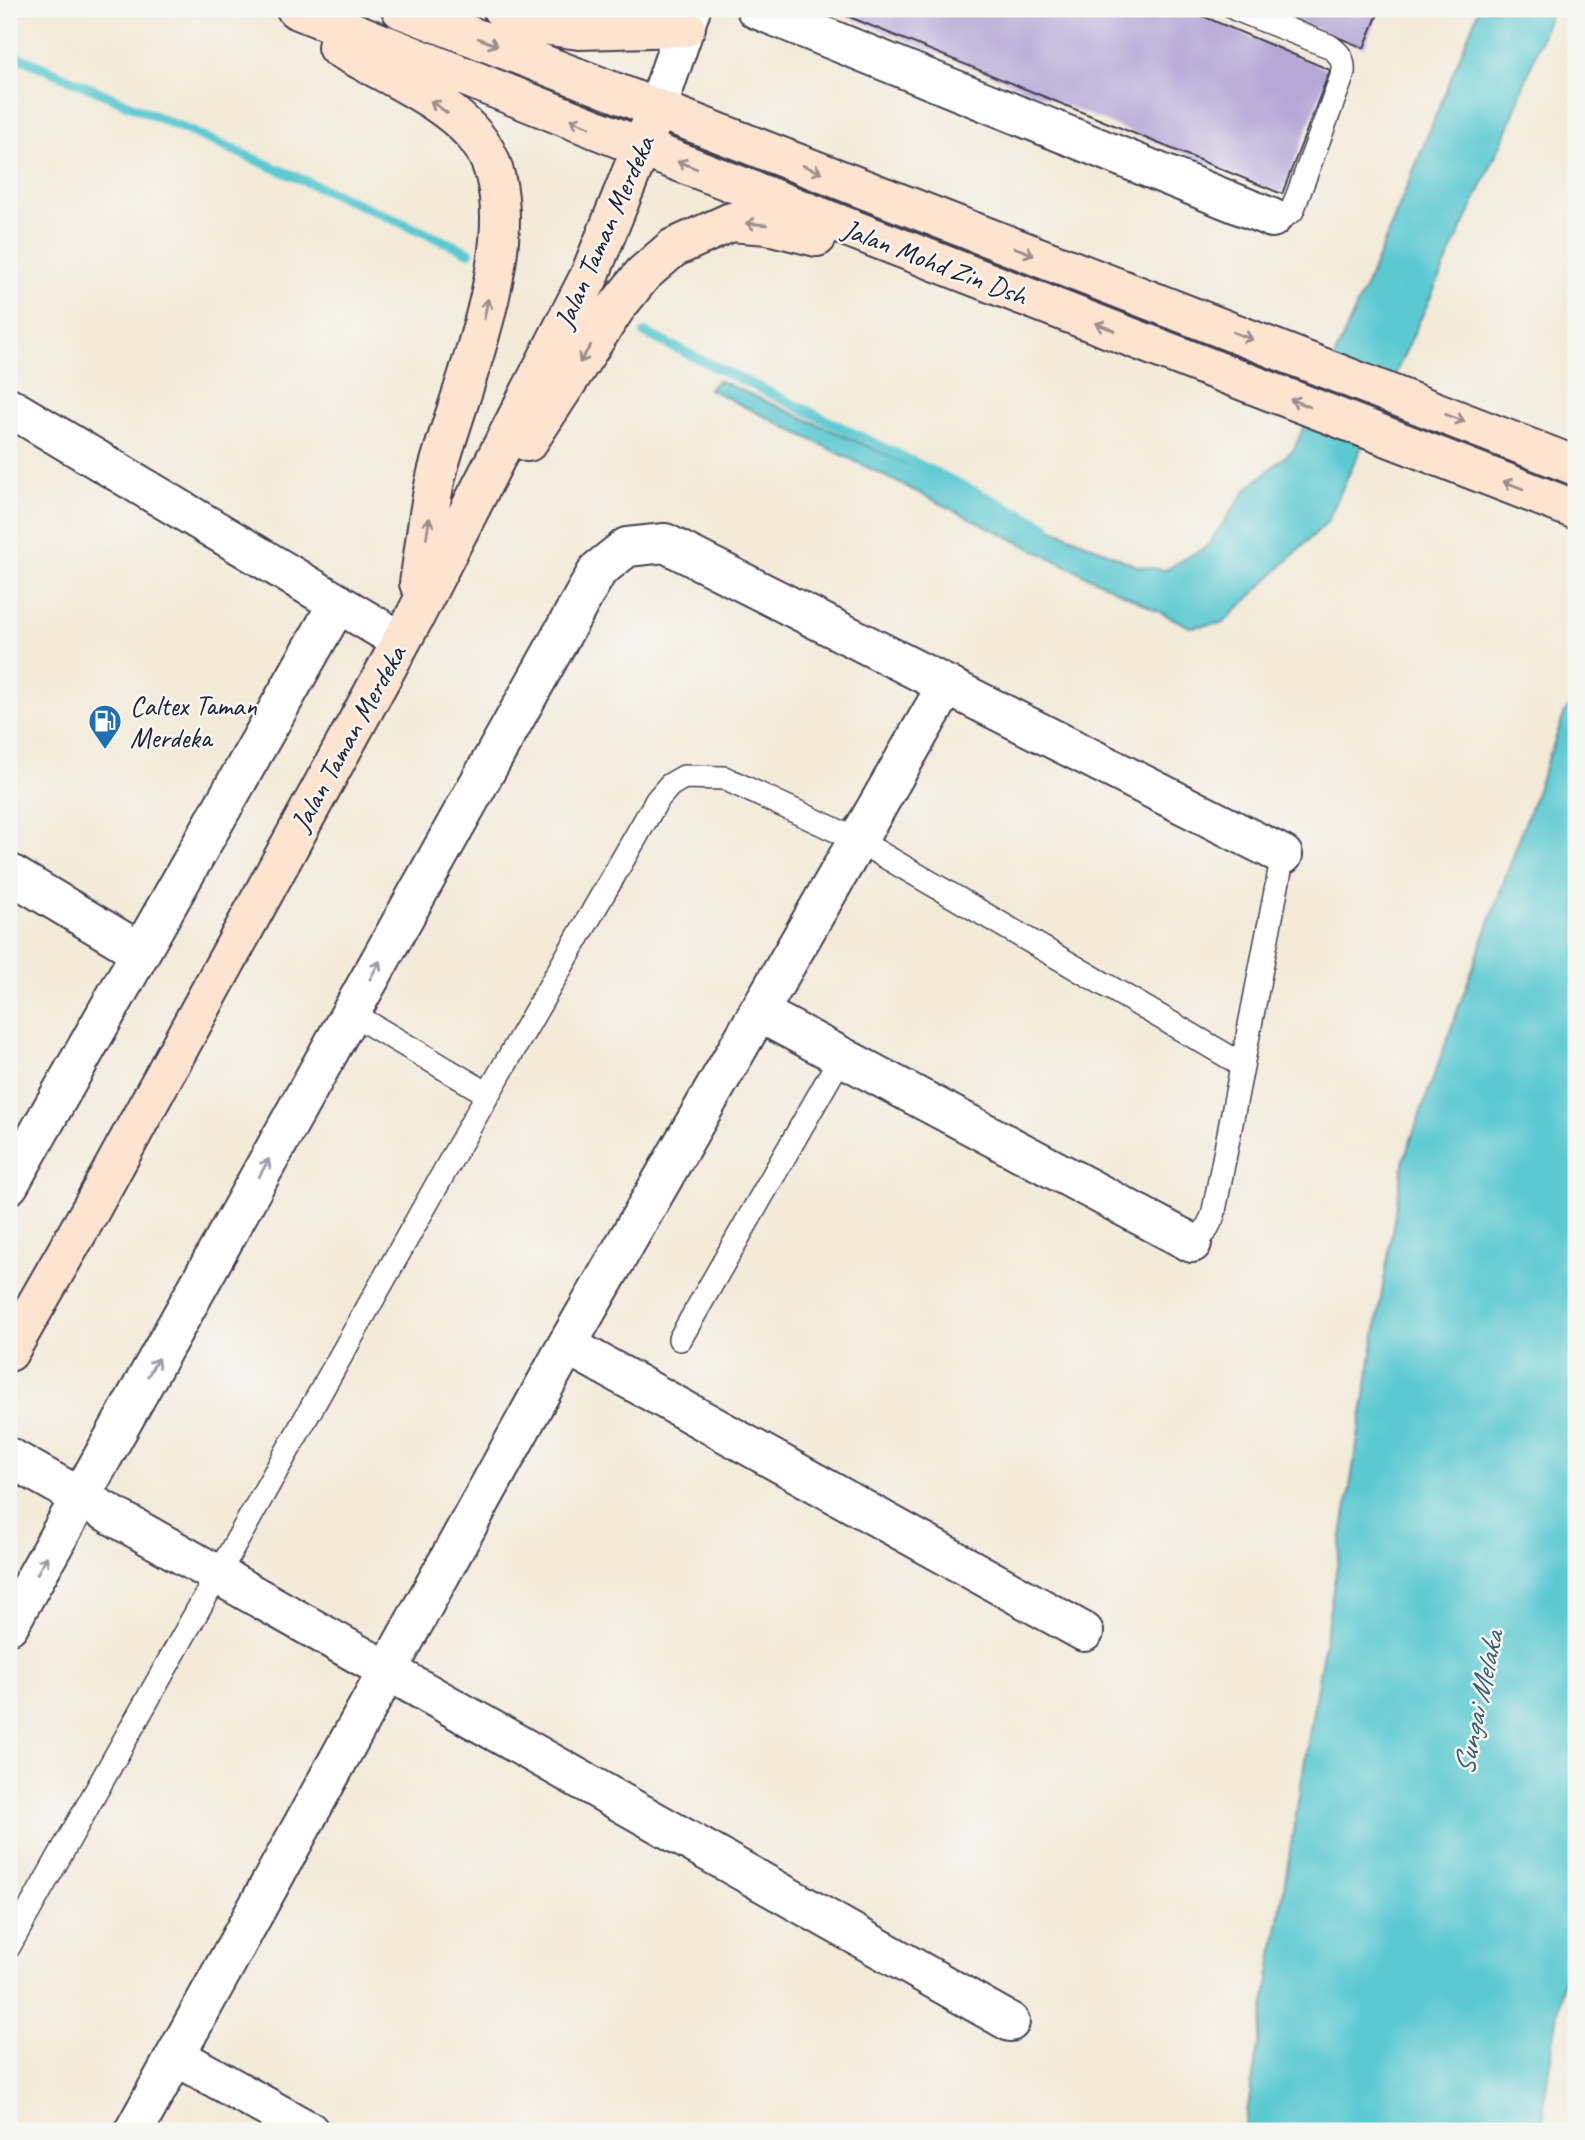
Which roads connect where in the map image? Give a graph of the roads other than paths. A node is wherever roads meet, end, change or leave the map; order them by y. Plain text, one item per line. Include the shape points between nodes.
1 (270, 9) edge
2 (296, 9) edge
3 (401, 9) edge
4 (502, 9) edge
5 (756, 9) edge
6 (1236, 9) edge
7 (688, 18) edge
8 (657, 109) junction
9 (643, 148) junction
10 (1272, 218) joint
11 (966, 273) junction
12 (9, 407) edge
13 (1576, 466) edge
14 (1576, 510) edge
15 (338, 603) junction
16 (407, 630) junction
17 (947, 685) junction
18 (858, 840) junction
19 (1283, 855) joint
20 (9, 873) edge
21 (141, 952) junction
22 (758, 1012) junction
23 (351, 1013) junction
24 (841, 1057) junction
25 (1241, 1063) junction
26 (488, 1094) junction
27 (9, 1185) edge
28 (1192, 1243) joint
29 (680, 1339) dead end
30 (567, 1345) junction
31 (9, 1352) edge
32 (9, 1457) edge
33 (80, 1497) junction
34 (218, 1576) junction
35 (9, 1625) edge
36 (1084, 1632) dead end
37 (387, 1671) junction
38 (9, 1946) edge
39 (1010, 2022) dead end
40 (176, 2056) junction
41 (134, 2131) edge
42 (309, 2131) edge

16 -> 1 main road via 437,474 480,338 502,220 499,180 466,125
9 -> 2 main road, Jalan Mohd Zin Dsh
3 -> 8 main road, Jalan Mohd Zin Dsh
4 - 7 main road via 550,26 579,30
5 - 10 street
6 - 10 lane via 1329,46 1344,62 1292,211
7 - 8 street
8 - 9 main road, Jalan Taman Merdeka
8 -> 13 main road, Jalan Mohd Zin Dsh
11 -> 9 main road, Jalan Mohd Zin Dsh
9 - 16 main road, Jalan Taman Merdeka via 589,277
14 -> 11 main road, Jalan Mohd Zin Dsh
11 -> 16 main road via 768,225 731,222 673,247 615,309
12 - 15 street
15 - 16 street
15 - 21 street
16 - 31 main road, Jalan Taman Merdeka
17 - 18 street
17 - 19 street
23 -> 17 street via 598,570 627,547 665,543
18 - 22 street
18 - 25 lane
18 - 26 lane via 724,778 684,777 670,785 657,800
19 - 25 lane
20 - 21 street
21 - 27 street
22 - 24 street
22 - 30 street
23 - 26 lane
33 -> 23 street
24 - 28 street
24 - 29 lane
25 - 28 lane via 1213,1216 1205,1232
26 - 34 lane
30 - 36 street
30 - 37 street
32 - 33 street
33 - 34 street
35 -> 33 street
34 - 37 street
34 - 38 lane
37 - 39 street
37 - 40 street
40 - 41 street
40 - 42 street

